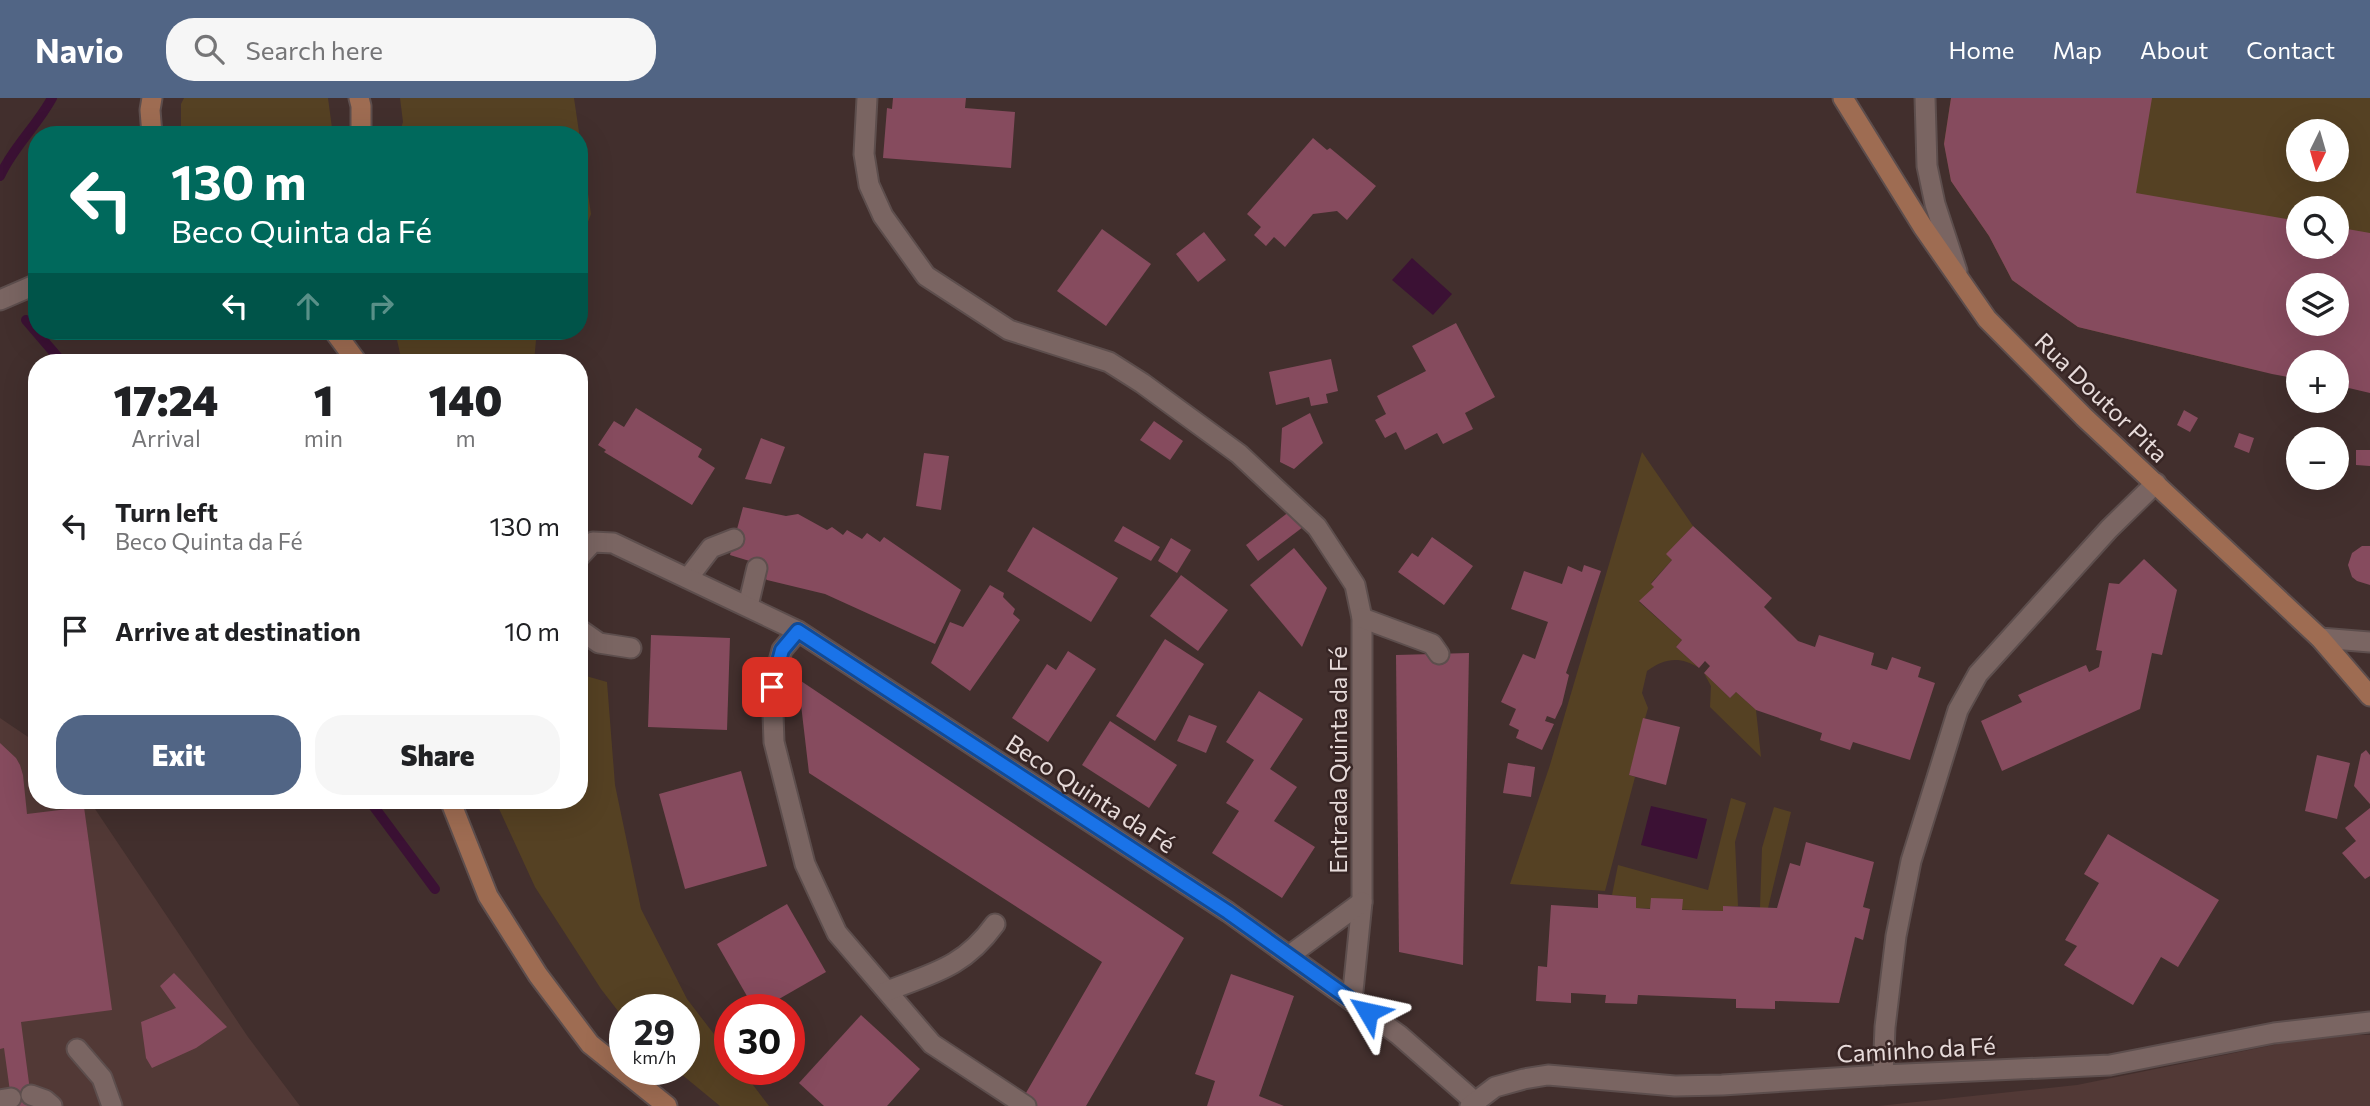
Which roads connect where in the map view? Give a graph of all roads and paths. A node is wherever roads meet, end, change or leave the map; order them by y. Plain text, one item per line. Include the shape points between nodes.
1 (359, 98) edge
2 (867, 98) edge
3 (1843, 98) edge
4 (1925, 98) edge
5 (148, 102) edge
6 (151, 126) edge
7 (361, 126) edge
8 (1962, 285) junction
9 (28, 288) edge
10 (0, 300) edge
11 (2157, 483) junction
12 (734, 539) dead end
13 (588, 547) edge
14 (757, 568) dead end
15 (688, 578) junction
16 (748, 606) junction
17 (1362, 618) junction
18 (798, 631) junction
19 (588, 635) edge
20 (2320, 638) junction
21 (2370, 642) edge
22 (631, 648) dead end
23 (1438, 654) dead end
24 (2341, 664) junction
25 (2370, 676) edge
26 (2370, 696) edge
27 (454, 809) edge
28 (1362, 902) junction
29 (995, 924) dead end
30 (1290, 955) junction
31 (887, 991) junction
32 (1352, 1001) junction
33 (2370, 1022) edge
34 (77, 1049) dead end
35 (1884, 1075) junction
36 (31, 1095) dead end
37 (1472, 1104) edge
38 (52, 1106) edge
39 (112, 1106) edge
40 (667, 1106) edge
41 (1026, 1106) edge

1 - 7 main road
2 - 17 street, Entrada Quinta da Fé via 864,154 869,185 883,216 926,276 1009,330 1108,362 1239,454 1317,527 1355,585
3 - 8 main road, Rua Doutor Pita
4 - 8 street via 1927,166
5 - 6 main road
8 - 11 main road, Rua Doutor Pita via 2022,356
9 - 10 street
11 - 20 main road, Rua Doutor Pita
11 - 35 street via 2109,528 1978,674 1958,710 1911,861 1896,936
12 - 15 street via 711,548
13 - 15 street, Beco Quinta da Fé via 593,542 613,543
14 - 16 street
15 - 16 street, Beco Quinta da Fé
16 - 18 street, Beco Quinta da Fé
17 - 23 street, Entrada Quinta da Fé via 1432,644
17 - 28 street, Entrada Quinta da Fé
18 - 30 street, Beco Quinta da Fé
18 - 31 street via 782,650 772,687 774,742 805,864 837,933
19 - 22 street via 599,643
20 - 21 street
20 - 24 main road, Rua Doutor Pita
24 - 25 street via 2354,676
24 - 26 main road, Rua Doutor Pita
27 - 40 main road via 488,896 538,975 590,1044
28 - 30 street, Entrada Quinta da Fé
28 - 32 street, Entrada Quinta da Fé
29 - 31 street via 982,942 949,967
30 - 32 street, Beco Quinta da Fé
31 - 41 street via 932,1044
32 - 37 street, Beco Quinta da Fé via 1399,1035
33 - 35 street, Caminho da Fé via 2274,1033 2110,1065
34 - 39 street via 102,1078
35 - 37 street, Caminho da Fé via 1675,1086 1548,1075 1495,1087
36 - 38 street

